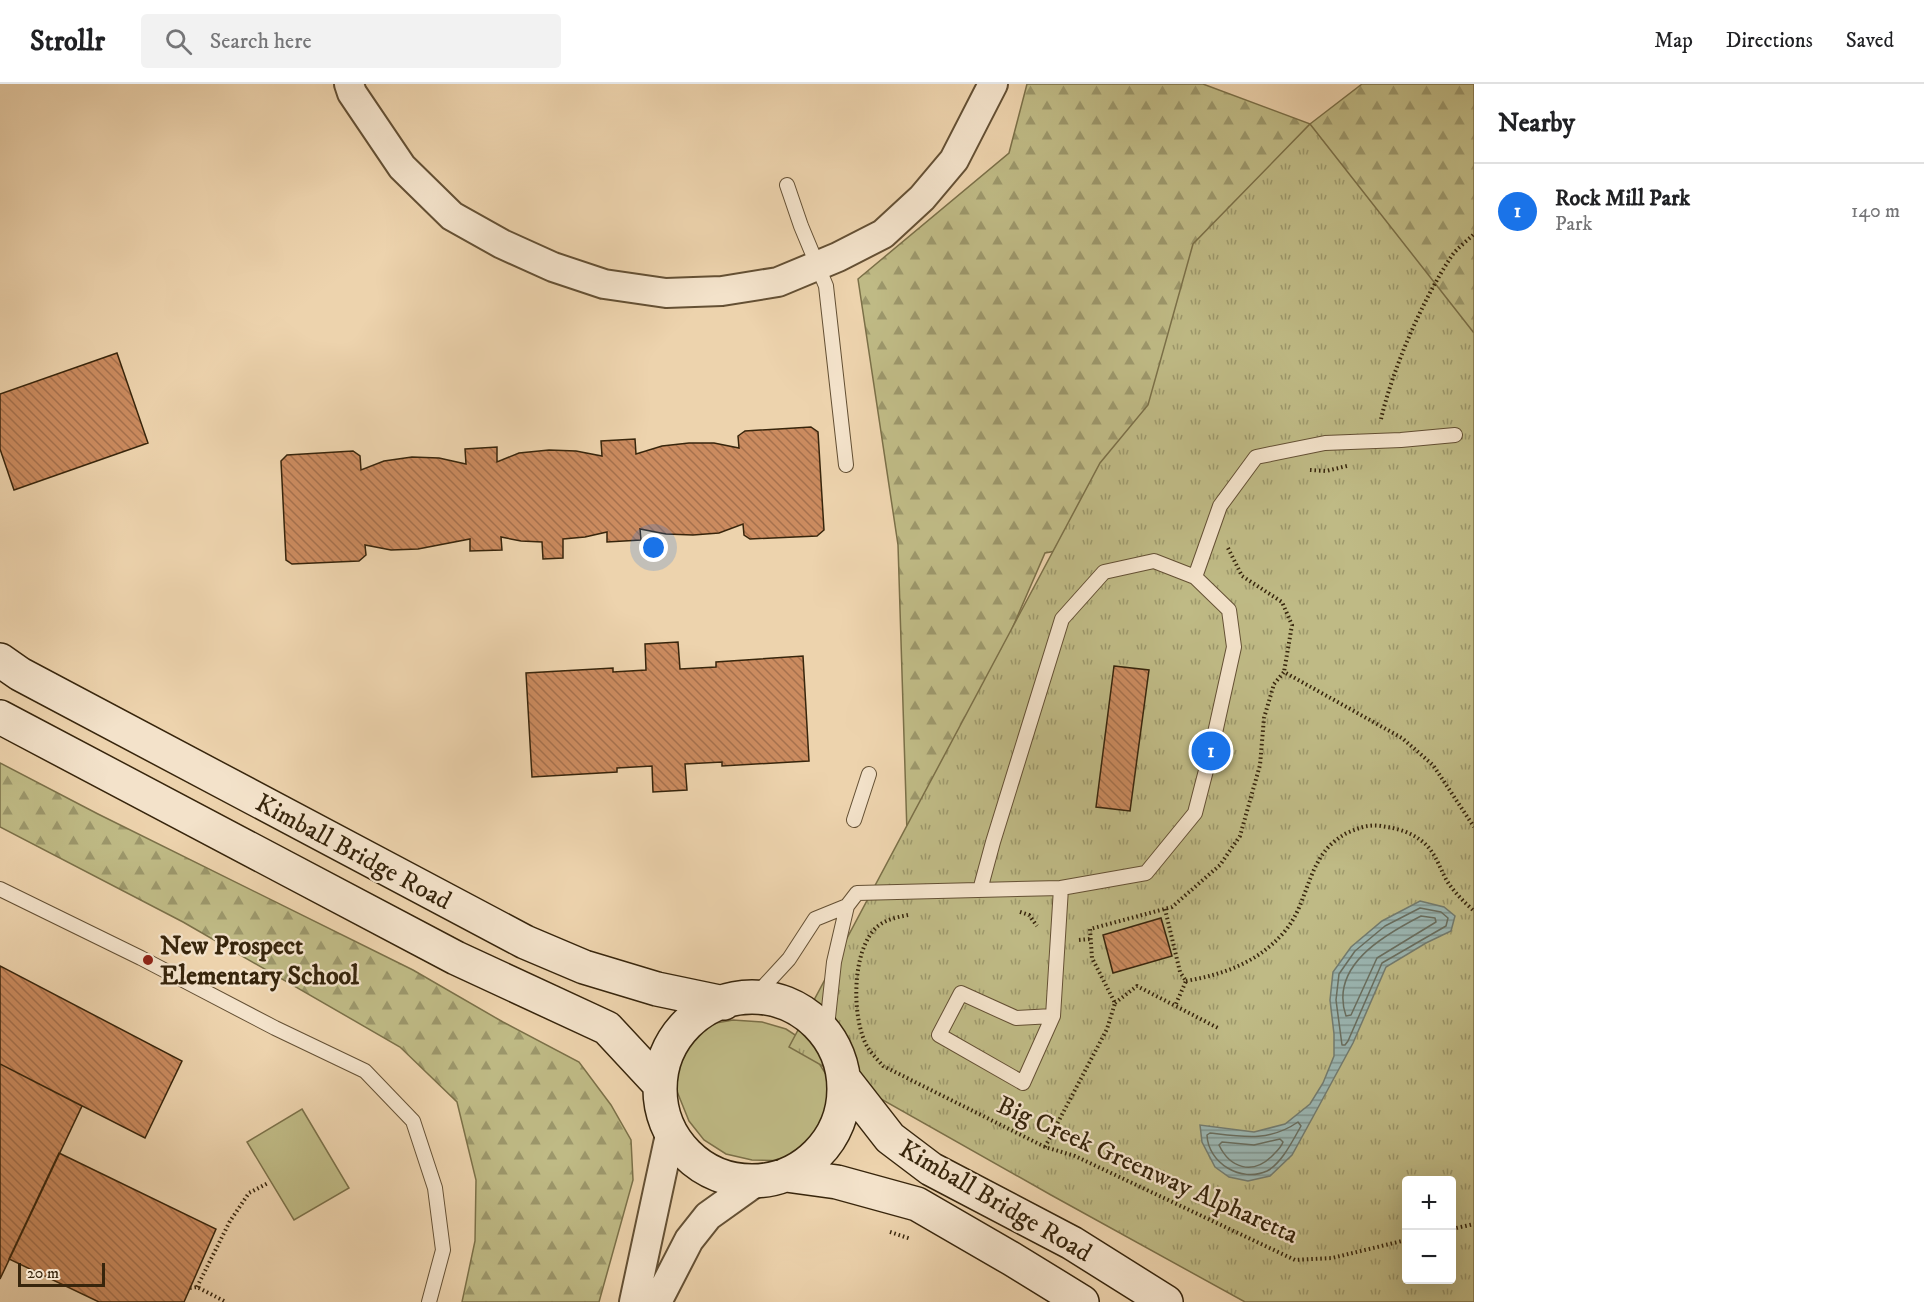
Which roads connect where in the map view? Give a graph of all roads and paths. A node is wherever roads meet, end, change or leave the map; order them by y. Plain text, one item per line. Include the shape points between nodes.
1 (349, 84) edge
2 (993, 84) edge
3 (787, 185) dead end
4 (818, 266) junction
5 (1455, 435) dead end
6 (846, 465) dead end
7 (1195, 577) junction
8 (0, 660) edge
9 (0, 717) edge
10 (869, 774) dead end
11 (854, 820) dead end
12 (1474, 827) edge
13 (1061, 888) junction
14 (0, 890) edge
15 (980, 890) junction
16 (847, 906) junction
17 (1165, 909) junction
18 (1015, 910) dead end
19 (1474, 911) edge
20 (914, 914) dead end
21 (1090, 939) junction
22 (1057, 941) junction
23 (1186, 981) junction
24 (738, 1001) junction
25 (1115, 1003) junction
26 (1174, 1006) junction
27 (1053, 1016) junction
28 (1218, 1028) dead end
29 (826, 1036) junction
30 (844, 1079) junction
31 (660, 1085) junction
32 (670, 1130) junction
33 (1045, 1147) junction
34 (771, 1178) junction
35 (268, 1183) dead end
36 (1474, 1224) edge
37 (1456, 1228) edge
38 (1402, 1241) edge
39 (197, 1287) junction
40 (190, 1288) dead end
41 (226, 1302) edge
42 (429, 1302) edge
43 (634, 1302) edge
44 (657, 1302) edge
45 (1082, 1302) edge
46 (1166, 1302) edge

1 - 4 street via 402,167 452,216 553,267 604,285 666,293 722,291 778,282
2 - 4 street via 954,160 922,198 883,234
3 - 4 lane
4 - 6 lane via 825,286
5 - 7 lane via 1325,443 1256,457 1220,506
7 - 13 lane via 1228,609 1234,647 1195,813 1146,873
7 - 15 lane via 1154,561 1104,572 1062,619
8 - 24 street, Kimball Bridge Road via 525,942 584,968 657,989
9 - 31 street, Kimball Bridge Road via 456,958 607,1028
10 - 11 lane
12 - 17 path via 1433,765 1402,738 1284,672 1274,684 1264,718 1260,765 1240,836 1220,865
13 - 15 lane
13 - 22 lane
14 - 42 lane via 365,1071 413,1121 435,1188 443,1250
15 - 16 lane via 856,893
16 - 24 lane via 815,919 789,959
16 - 29 lane via 834,962
17 - 21 path via 1090,929
17 - 23 path via 1180,972
18 - 22 path via 1029,915 1038,928 1038,943
19 - 23 path via 1447,881 1434,854 1422,841 1398,828 1373,825 1356,829 1334,840 1320,857 1296,916 1271,945 1241,966
20 - 33 path, Big Creek Greenway Alpharetta via 878,926 864,946 856,996 868,1047 883,1066
21 - 22 path
21 - 25 path via 1092,958
22 - 27 lane
23 - 26 path
24 - 29 street via 765,998 794,1007
24 - 31 street via 705,1010 682,1029 666,1056
25 - 26 path via 1137,986
25 - 33 path via 1107,1029
26 - 28 path
27 - 27 lane via 1016,1018 961,993 939,1035 1023,1083
29 - 30 street via 836,1050
30 - 34 street via 842,1109 832,1137 812,1160
30 - 46 street, Kimball Bridge Road via 890,1138 931,1169 1072,1243
31 - 32 street via 663,1116
32 - 34 street via 699,1165 726,1178
32 - 43 street
33 - 38 path, Big Creek Greenway Alpharetta via 1075,1156 1294,1260 1332,1258
34 - 44 street via 708,1216 689,1240
34 - 45 street, Kimball Bridge Road via 837,1182 916,1204
35 - 39 path via 249,1193
36 - 37 path
39 - 40 path
39 - 41 path

